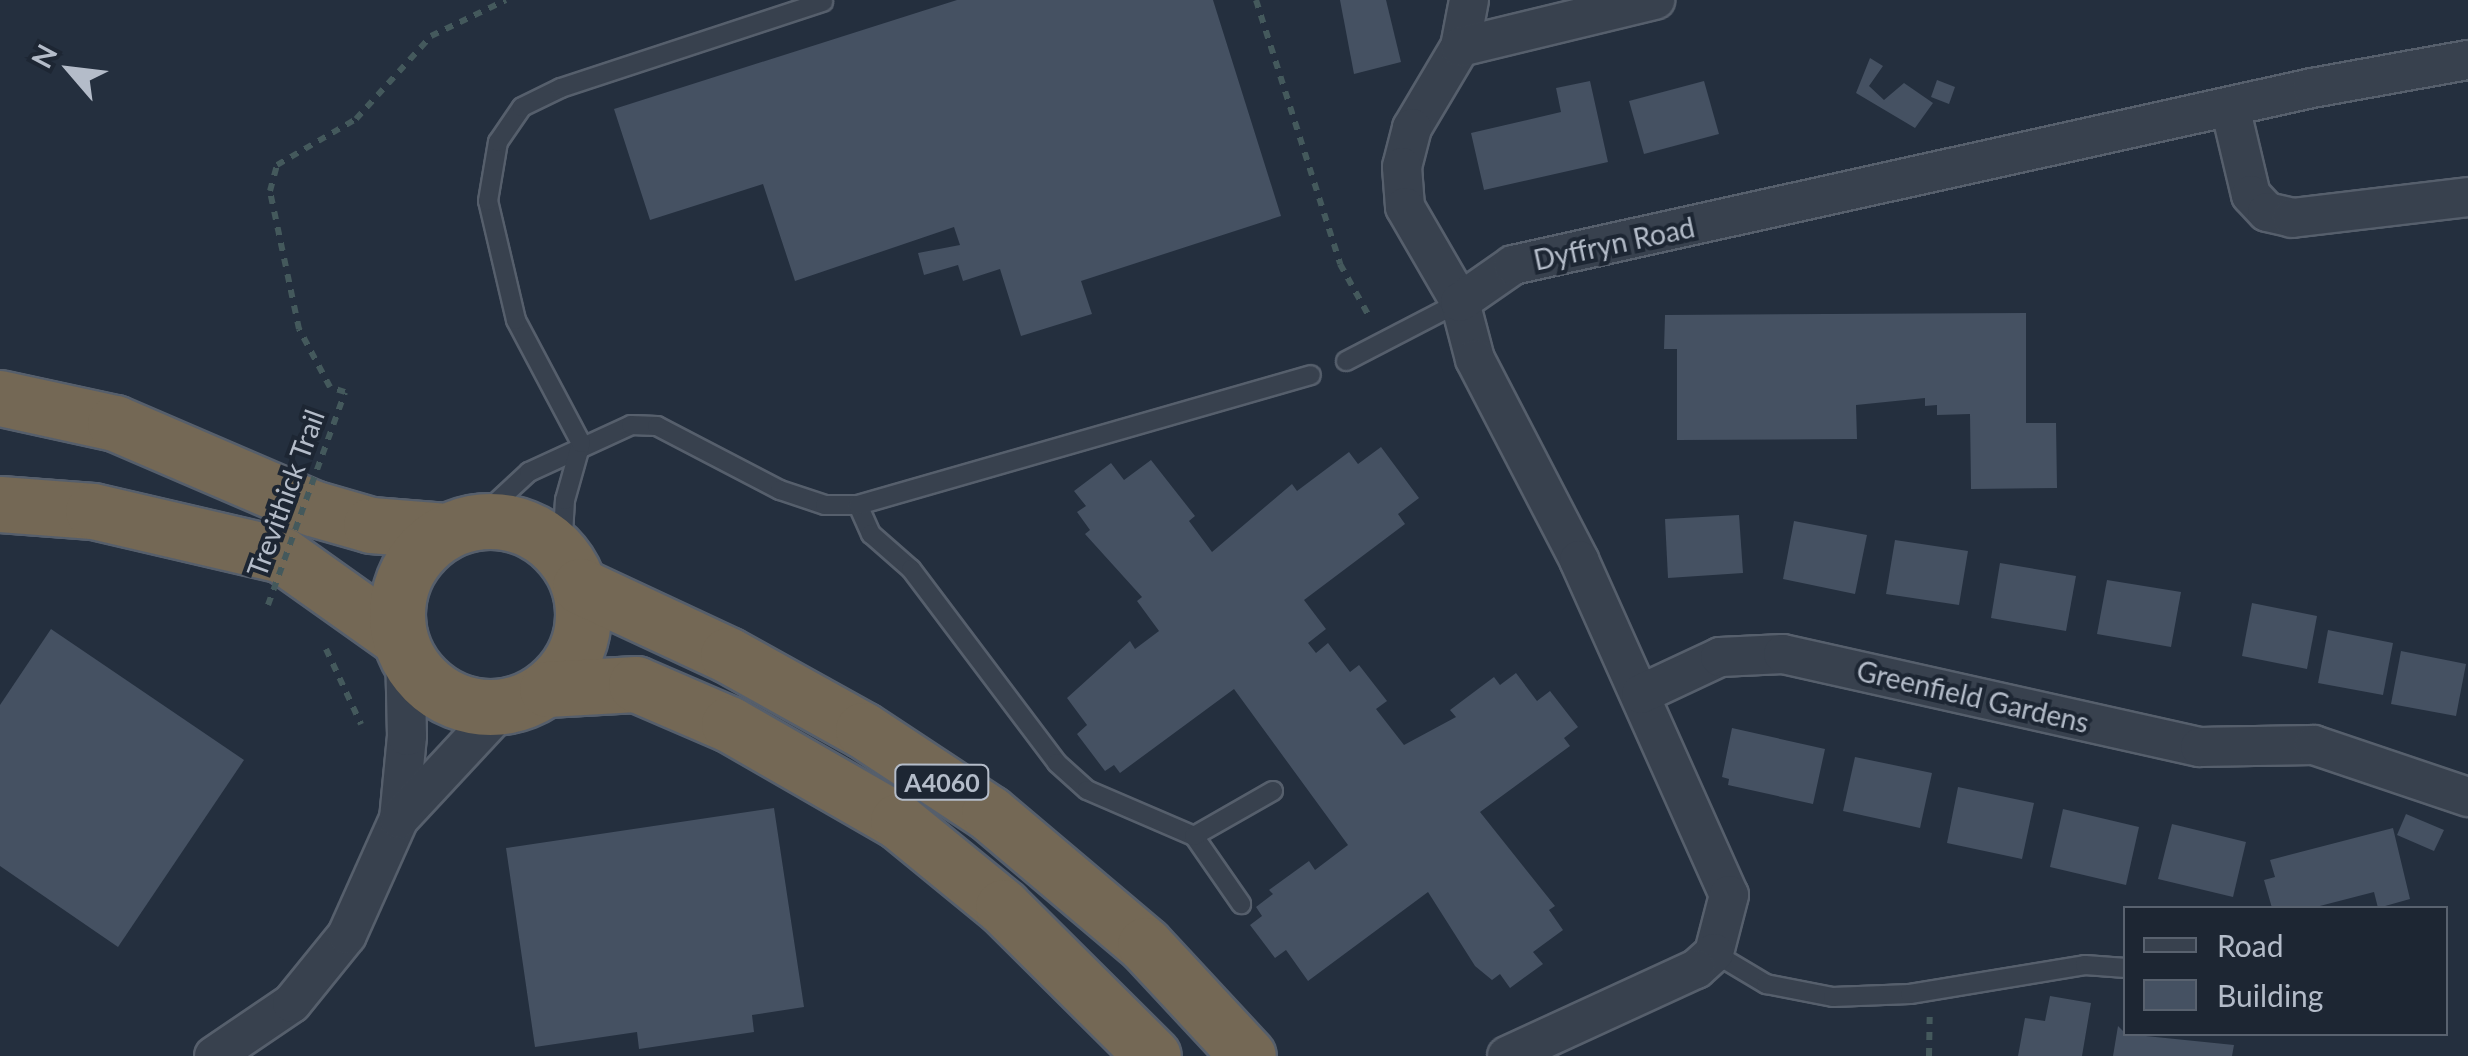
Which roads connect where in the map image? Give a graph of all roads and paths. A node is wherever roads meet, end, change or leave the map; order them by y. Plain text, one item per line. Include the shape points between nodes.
1 (506, 0) edge
2 (1256, 0) edge
3 (1469, 0) edge
4 (1656, 0) edge
5 (823, 2) edge
6 (1460, 47) junction
7 (2468, 60) edge
8 (2230, 107) junction
9 (2468, 197) edge
10 (1460, 302) junction
11 (1384, 343) junction
12 (1346, 361) dead end
13 (1312, 374) dead end
14 (0, 398) edge
15 (581, 443) junction
16 (0, 504) edge
17 (858, 506) junction
18 (461, 526) junction
19 (571, 570) junction
20 (284, 613) dead end
21 (320, 642) dead end
22 (402, 644) junction
23 (1641, 694) junction
24 (525, 698) junction
25 (361, 724) dead end
26 (1273, 790) dead end
27 (2468, 797) edge
28 (399, 820) junction
29 (1194, 836) junction
30 (1241, 904) dead end
31 (1714, 953) junction
32 (2123, 968) edge
33 (214, 1056) edge
34 (1153, 1056) edge
35 (1248, 1056) edge
36 (1507, 1056) edge

1 - 20 path, Trevithick Trail, bridge via 431,36 356,119 276,165 270,191 299,329 330,387 345,392 268,605
2 - 11 path via 1340,264
3 - 6 street
4 - 6 street
5 - 15 lane via 561,88 522,107 498,142 488,201 516,320
6 - 10 street via 1412,128 1402,167 1404,207
7 - 8 street, Dyffryn Road
8 - 9 street via 2251,195 2267,212 2292,218
8 - 10 street, Dyffryn Road via 1513,266
10 - 11 lane
10 - 23 street via 1475,360
11 - 12 lane
13 - 17 lane
14 - 18 highway via 115,424 312,508 370,525
15 - 17 lane via 631,425 657,426 780,490 825,505
15 - 18 lane via 529,472
15 - 19 lane via 565,500
16 - 22 highway via 93,511 282,554
17 - 29 lane via 870,534 910,569 1057,763 1100,797
18 - 19 highway via 509,522
18 - 22 highway via 405,573 396,605
19 - 24 highway via 584,618 577,650
19 - 35 highway, A4060 via 864,730 989,813 1145,945
21 - 25 path
22 - 24 highway via 440,694 470,706
22 - 28 street via 407,736
23 - 27 street, Greenfield Gardens via 1749,651 2200,747 2314,745
23 - 31 street via 1724,871 1729,895
24 - 28 street
24 - 34 highway, A4060 via 636,684 729,724 898,822 1003,906
26 - 29 lane
28 - 33 street via 347,935 292,1002
29 - 30 lane
31 - 32 lane via 1766,984 1834,997 1910,994 2085,966
31 - 36 street via 1696,969

